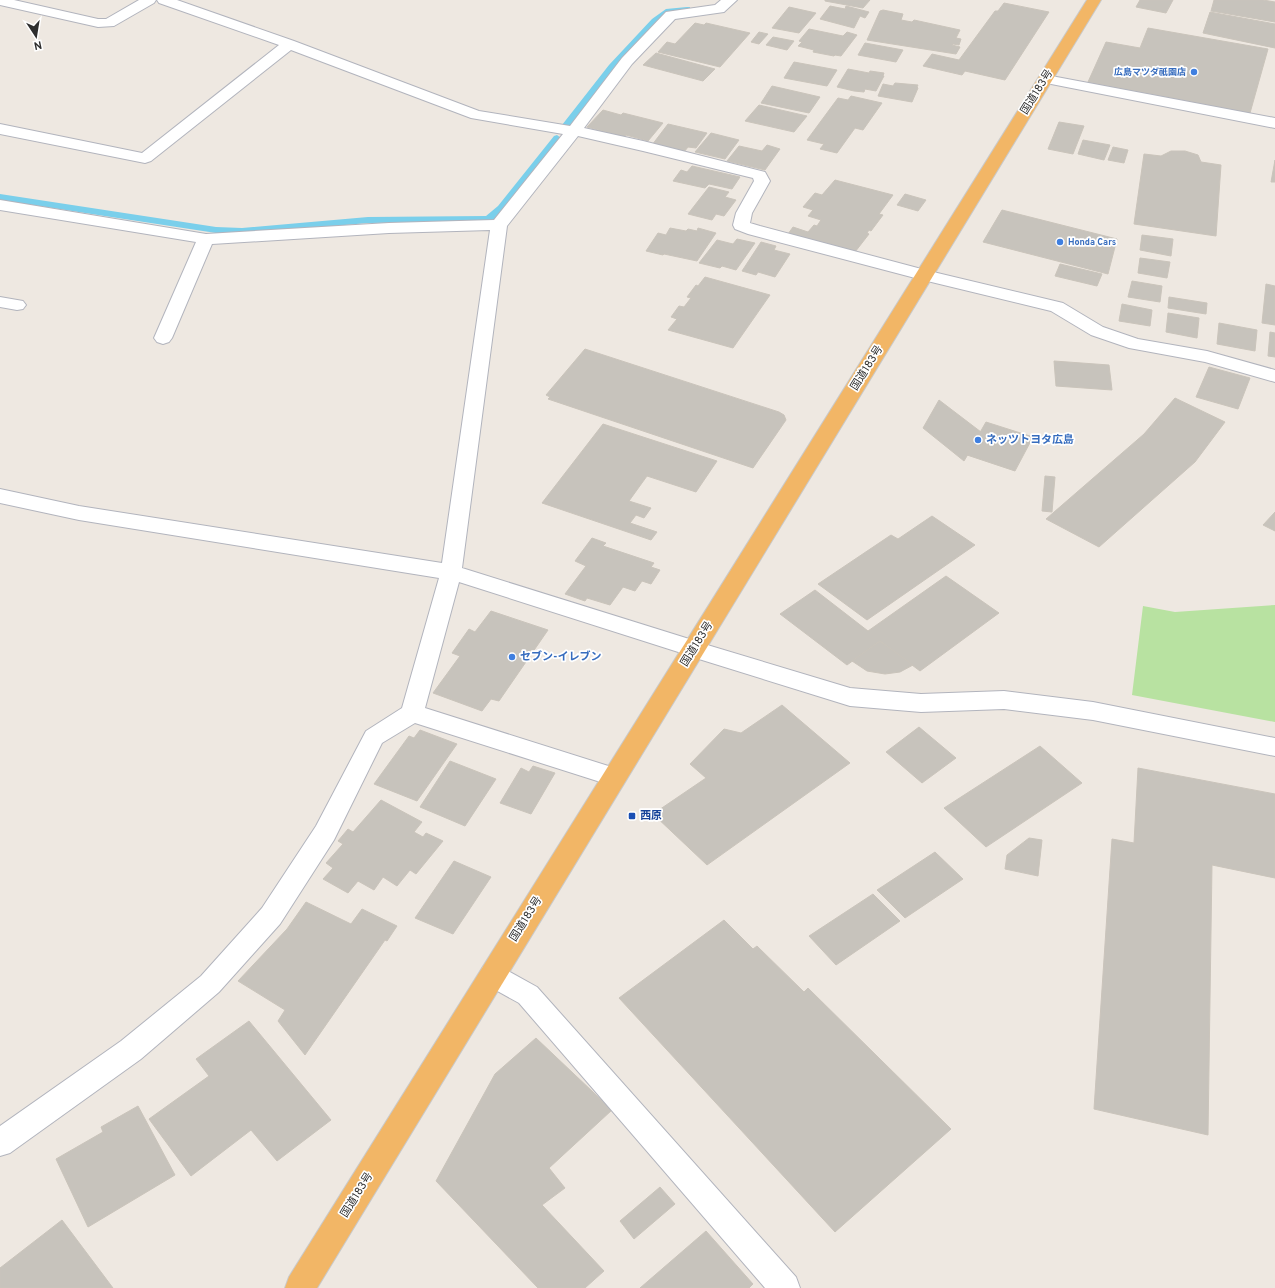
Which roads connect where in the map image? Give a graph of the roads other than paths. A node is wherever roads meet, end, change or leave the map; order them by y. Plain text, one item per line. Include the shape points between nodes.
1 (149, 0) edge
2 (164, 0) edge
3 (730, 0) edge
4 (1094, 0) edge
5 (0, 1) edge
6 (289, 44) junction
7 (1046, 79) junction
8 (1275, 123) edge
9 (0, 129) edge
10 (574, 131) junction
11 (0, 205) edge
12 (499, 224) junction
13 (206, 239) junction
14 (925, 275) junction
15 (163, 338) dead end
16 (1275, 376) edge
17 (0, 496) edge
18 (451, 572) junction
19 (694, 649) junction
20 (412, 713) junction
21 (1275, 747) edge
22 (614, 777) junction
23 (492, 975) junction
24 (0, 1143) edge
25 (300, 1288) edge
26 (785, 1288) edge

1 - 5 street via 110,23 98,23
2 - 6 street
3 - 10 street via 719,9 671,15 627,61
4 - 7 highway, 国道183号
6 - 9 street via 145,158
6 - 10 street via 476,115
7 - 8 street
7 - 14 highway, 国道183号
10 - 12 street
10 - 14 street via 760,175 762,181 744,212 741,225
11 - 13 street
12 - 13 street
12 - 18 street
13 - 15 street
14 - 16 street via 1057,307 1097,331 1135,344 1207,356
14 - 19 highway, 国道183号
17 - 18 street via 79,513
18 - 19 street
18 - 20 street
19 - 21 street via 850,697 921,703 1004,700 1093,712
19 - 22 highway, 国道183号
20 - 22 street
20 - 24 street via 374,737 325,833 275,909 210,984 131,1050
22 - 23 highway, 国道183号
23 - 25 highway, 国道183号
23 - 26 street via 528,995

